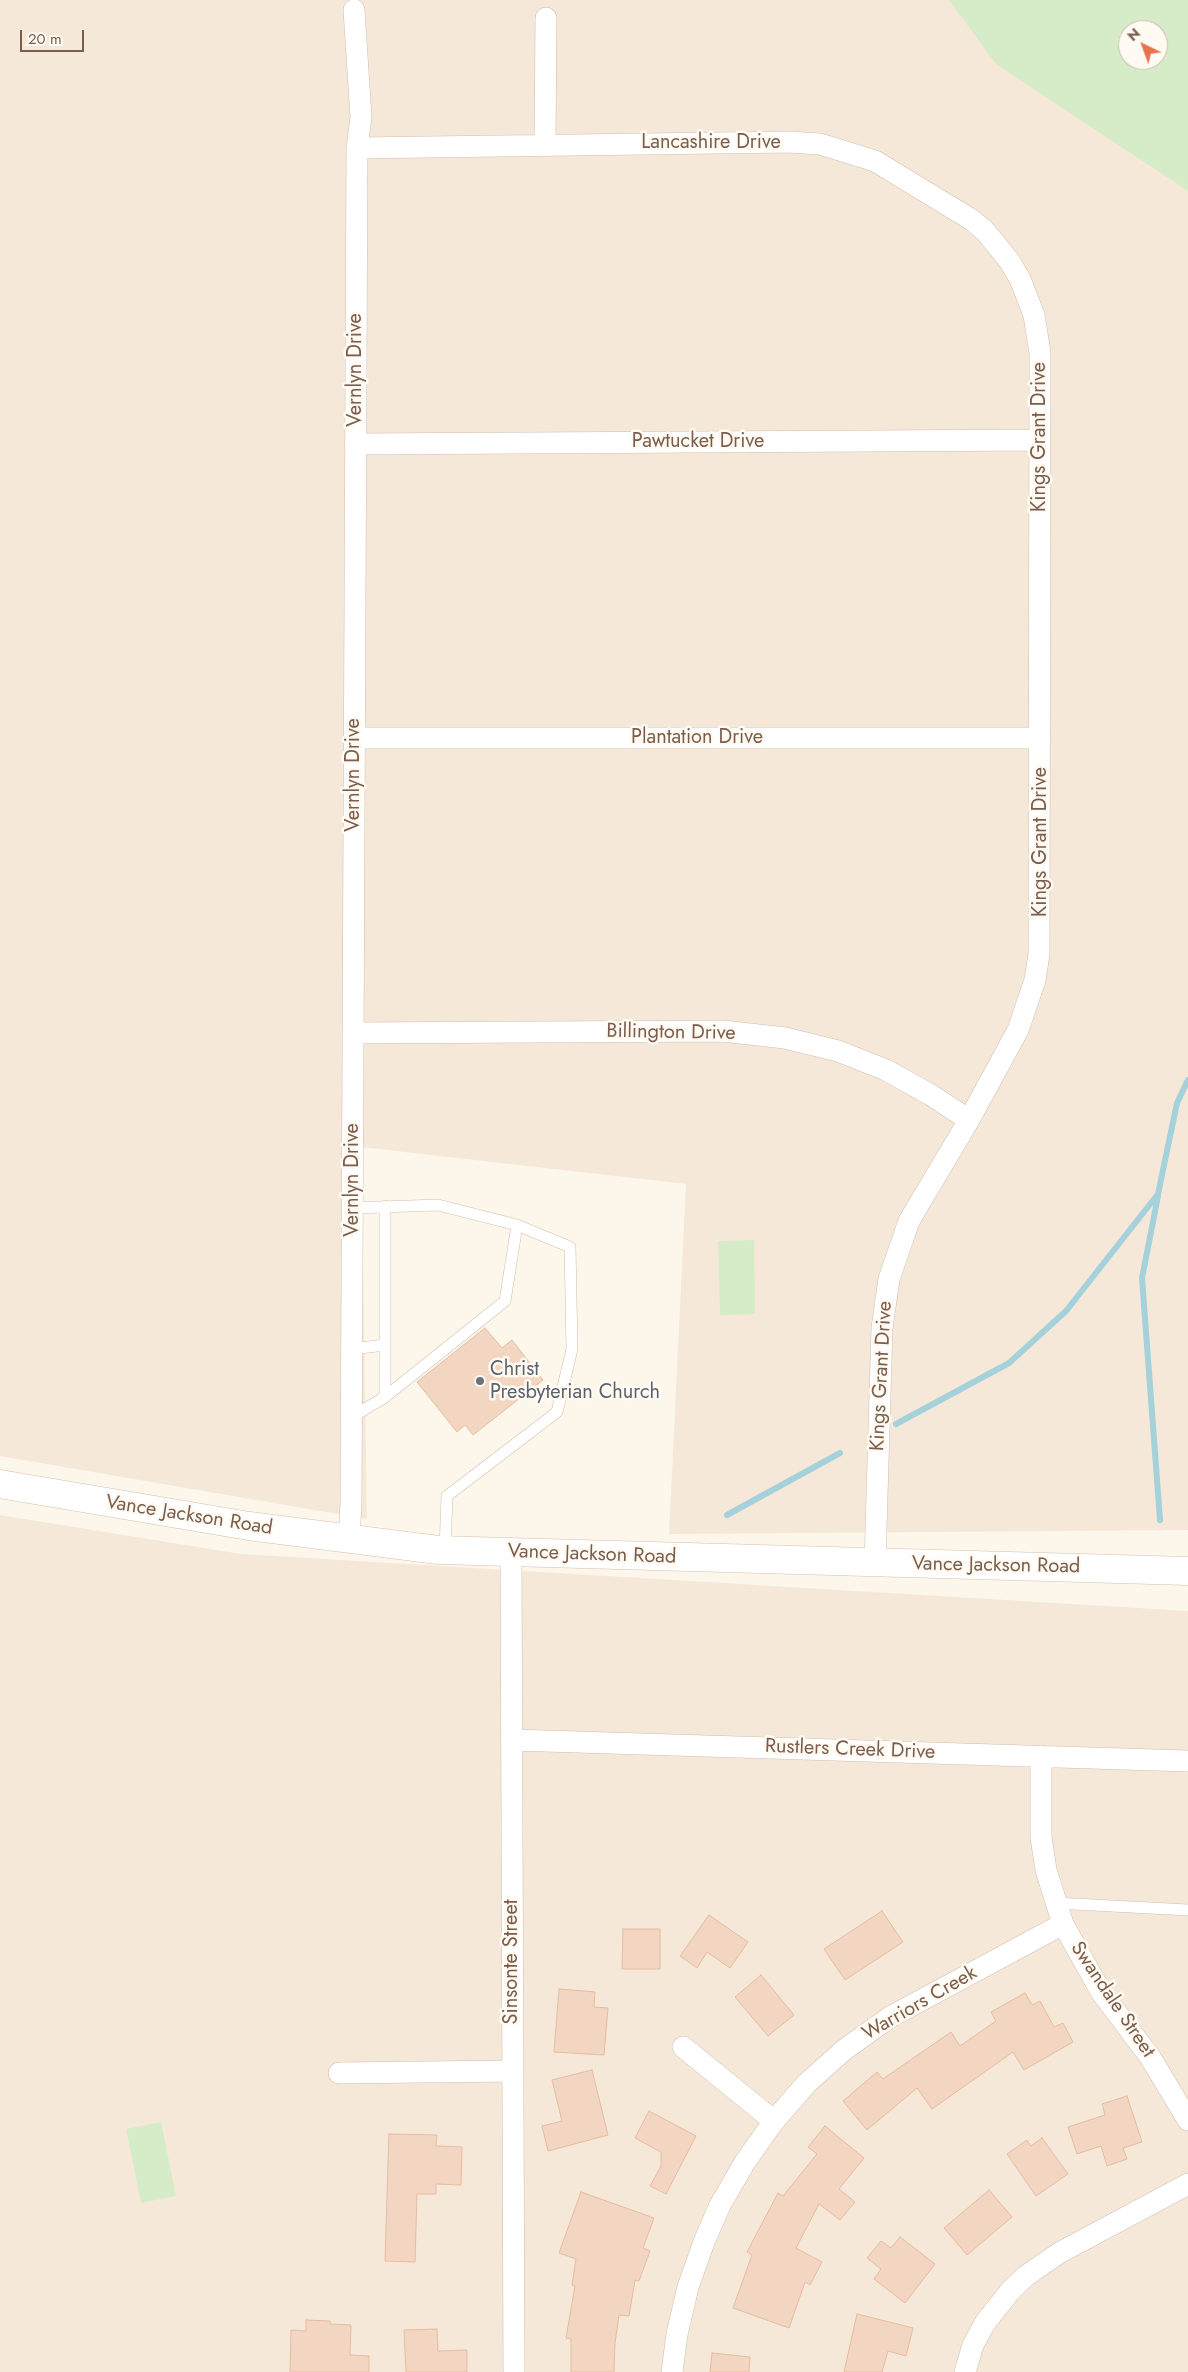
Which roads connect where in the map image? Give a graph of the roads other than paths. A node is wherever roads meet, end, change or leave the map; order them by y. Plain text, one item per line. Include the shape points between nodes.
1 (354, 10) dead end
2 (546, 18) dead end
3 (545, 144) junction
4 (357, 148) junction
5 (875, 161) joint
6 (1040, 440) junction
7 (355, 444) junction
8 (354, 738) junction
9 (1040, 738) junction
10 (353, 1033) junction
11 (969, 1120) junction
12 (385, 1206) junction
13 (352, 1208) junction
14 (517, 1226) junction
15 (385, 1345) junction
16 (352, 1349) junction
17 (385, 1397) junction
18 (352, 1418) junction
19 (0, 1484) edge
20 (350, 1540) junction
21 (445, 1551) junction
22 (512, 1553) junction
23 (875, 1563) junction
24 (1188, 1571) edge
25 (512, 1740) junction
26 (1041, 1756) junction
27 (1188, 1761) edge
28 (1055, 1903) junction
29 (1188, 1910) edge
30 (1063, 1924) junction
31 (683, 2047) dead end
32 (512, 2071) junction
33 (339, 2073) dead end
34 (1188, 2120) edge
35 (774, 2121) junction
36 (1188, 2184) edge
37 (514, 2372) edge
38 (672, 2372) edge
39 (966, 2372) edge

1 - 4 street, Vernlyn Drive via 362,117
2 - 3 street
3 - 4 street, Lancashire Drive
3 - 5 street, Lancashire Drive via 789,142 820,144
4 - 7 street, Vernlyn Drive
5 - 6 street, Kings Grant Drive via 972,220 1010,262 1034,314 1040,352
6 - 7 street, Pawtucket Drive
6 - 9 street, Kings Grant Drive
7 - 8 street, Vernlyn Drive
8 - 9 street, Plantation Drive
8 - 10 street, Vernlyn Drive
9 - 11 street, Kings Grant Drive via 1041,928 1035,980 1018,1030
10 - 11 street, Billington Drive via 722,1031 785,1038 838,1051 886,1070
10 - 13 street, Vernlyn Drive
11 - 23 street, Kings Grant Drive via 910,1221 889,1279 882,1328
12 - 13 lane
12 - 14 lane via 438,1205
12 - 15 lane
13 - 16 street, Vernlyn Drive
14 - 17 lane via 505,1301
14 - 21 lane via 570,1247 572,1349 556,1412 447,1496
15 - 16 lane
15 - 17 lane
16 - 18 street, Vernlyn Drive
17 - 18 lane
18 - 20 street, Vernlyn Drive
19 - 20 main road, Vance Jackson Road
20 - 21 main road, Vance Jackson Road
21 - 22 main road, Vance Jackson Road
22 - 23 main road, Vance Jackson Road
22 - 25 street, Sinsonte Street
23 - 24 main road, Vance Jackson Road
25 - 26 street, Rustlers Creek Drive
25 - 32 street, Sinsonte Street
26 - 27 street, Rustlers Creek Drive
26 - 28 street, Swandale Street via 1041,1837
28 - 29 lane
28 - 30 street, Swandale Street
30 - 34 street, Swandale Street via 1101,1992 1150,2057
30 - 35 street, Warriors Creek via 890,2016 807,2083
31 - 35 street
32 - 33 street
32 - 37 street, Sinsonte Street
35 - 38 street, Warriors Creek via 720,2205 704,2242 688,2287
36 - 39 street via 1059,2252 1026,2276 985,2323 973,2345

